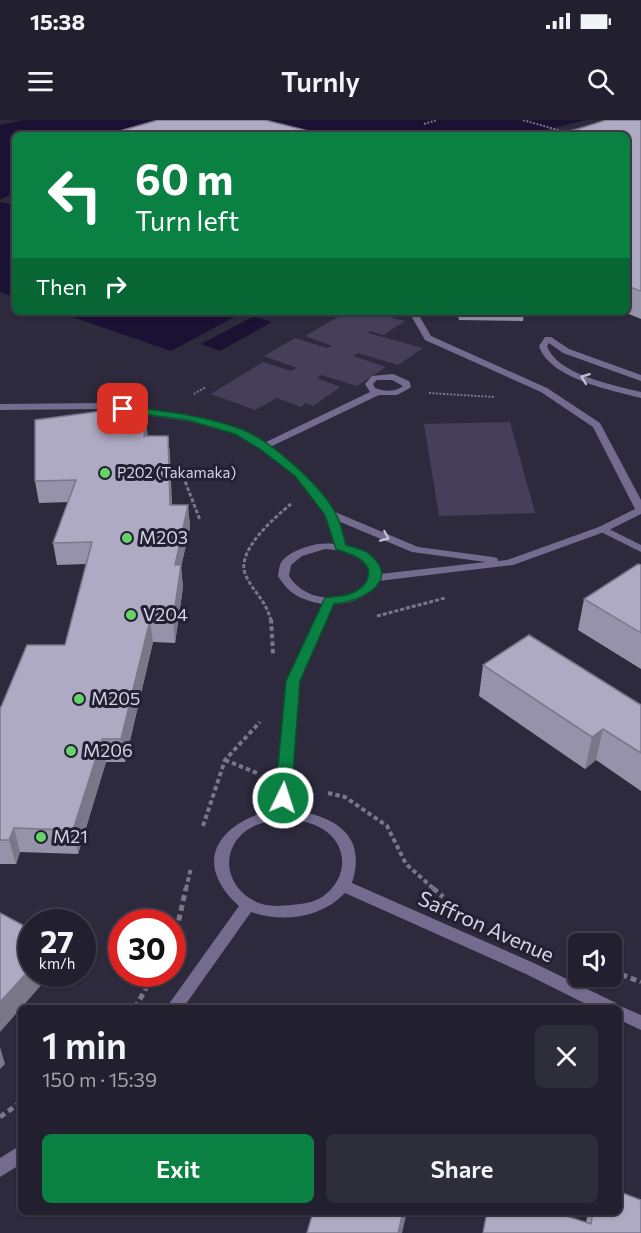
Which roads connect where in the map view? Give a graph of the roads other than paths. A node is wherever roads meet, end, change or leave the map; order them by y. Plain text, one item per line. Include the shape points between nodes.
1 (414, 315) edge
2 (641, 378) edge
3 (378, 392) dead end
4 (641, 395) edge
5 (0, 407) edge
6 (264, 447) junction
7 (641, 510) edge
8 (331, 514) junction
9 (603, 529) junction
10 (340, 547) junction
11 (641, 549) edge
12 (509, 563) junction
13 (375, 578) junction
14 (329, 601) junction
15 (282, 813) junction
16 (344, 886) junction
17 (248, 904) junction
18 (176, 1005) edge
19 (604, 1005) edge
20 (622, 1013) edge
21 (641, 1023) edge
22 (18, 1156) edge
23 (0, 1167) edge

1 - 7 street via 428,338 544,390 597,425
4 -> 2 street via 558,367 545,357 543,346 548,339 566,351
3 - 6 street
5 - 6 street via 102,406 188,417 239,431
6 - 8 street via 299,474
7 - 9 street
8 - 10 street
8 -> 12 street via 416,550
9 - 11 street
9 - 12 street
10 - 13 street via 371,562
10 - 14 street via 325,546 297,554 282,570 283,579 294,591 314,600
12 - 13 street
13 - 14 street via 359,594
14 - 15 street via 293,681
15 - 16 street via 302,814 335,829 346,842 351,857
15 - 17 street via 242,826 228,840 221,857 222,875 232,892
16 - 17 street via 328,901 289,913 267,912
16 - 19 street, Saffron Avenue
17 - 18 street
20 - 21 street
22 - 23 street

